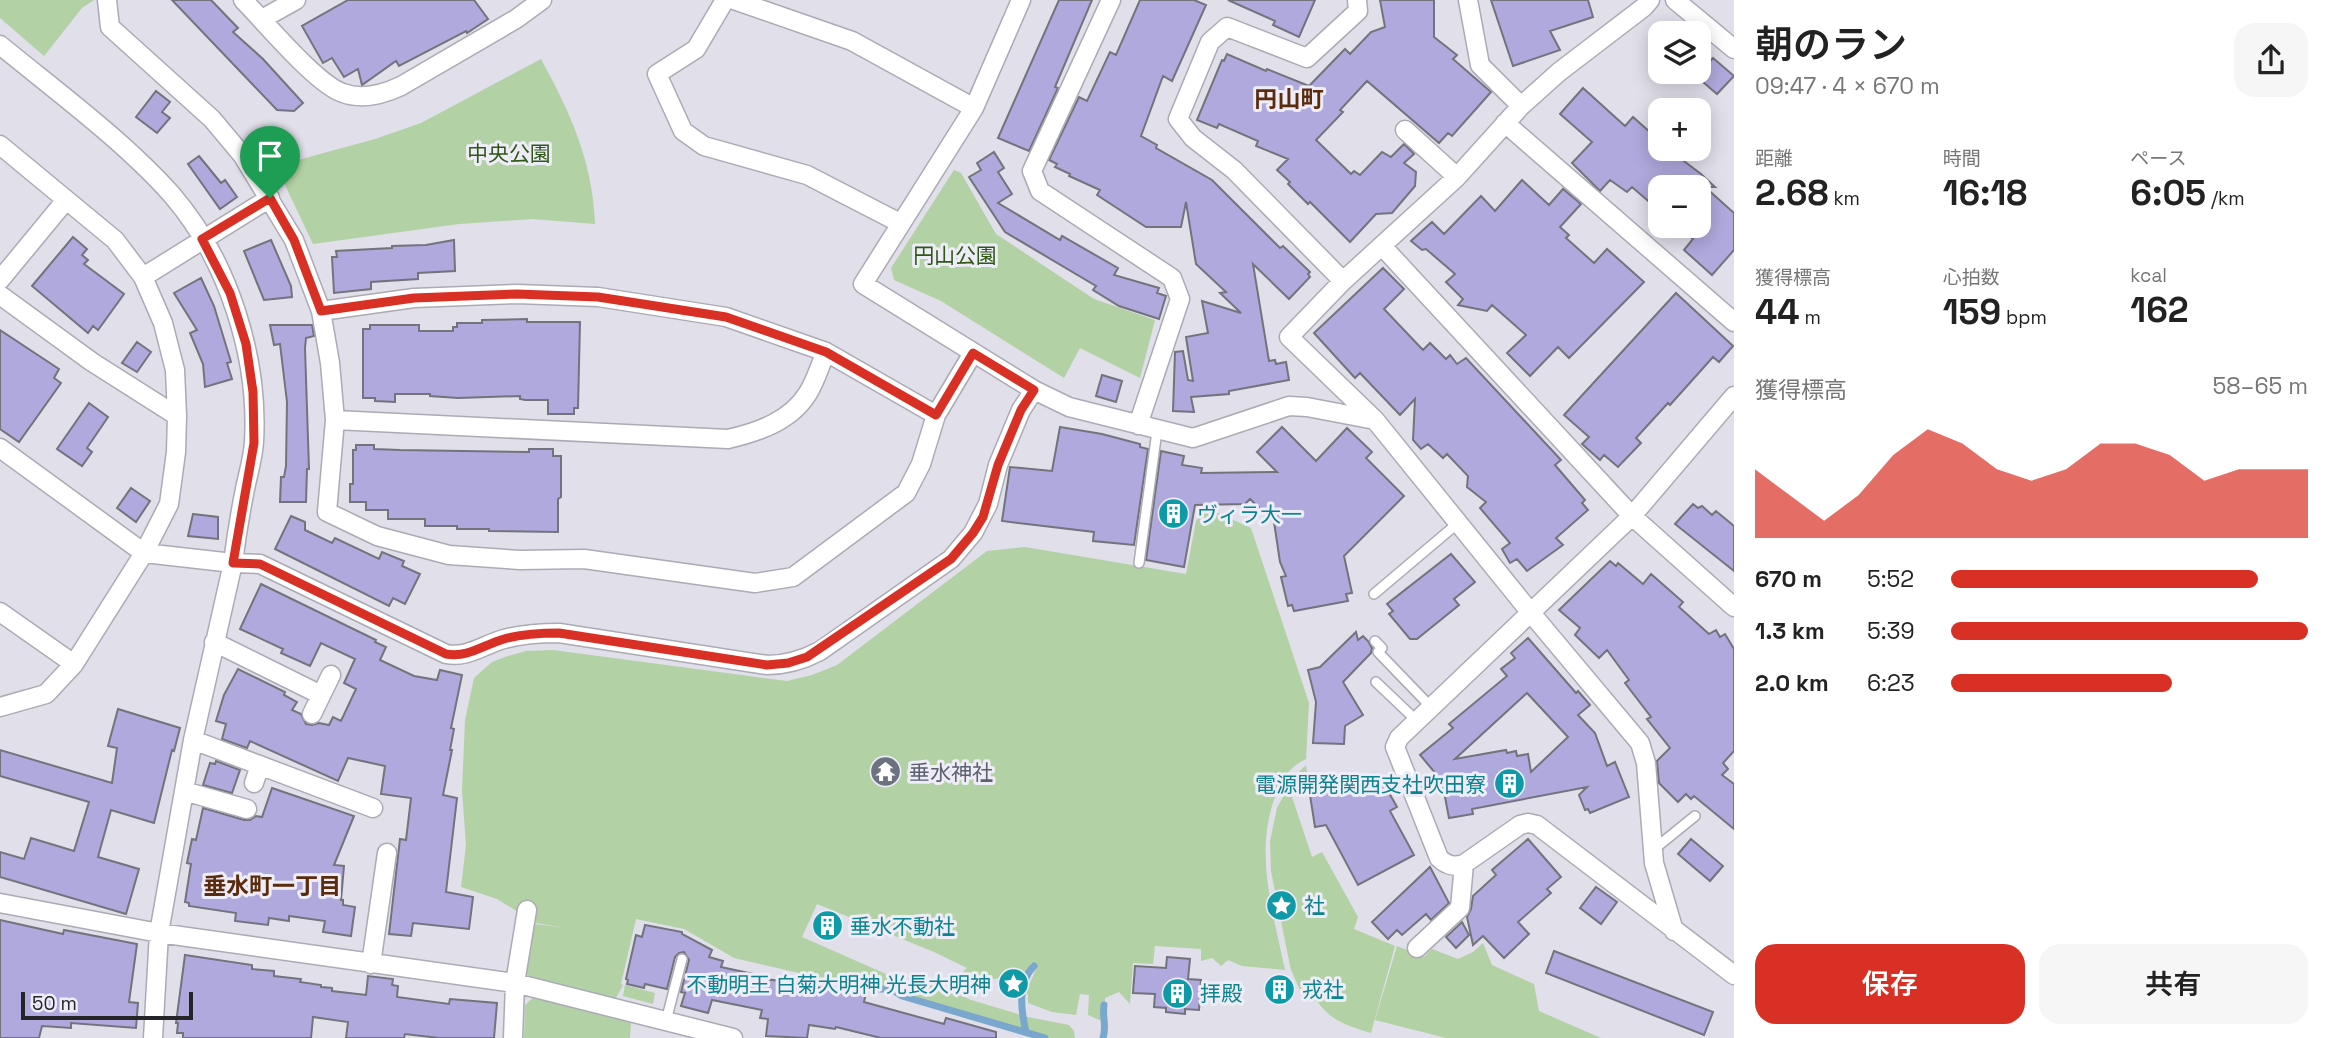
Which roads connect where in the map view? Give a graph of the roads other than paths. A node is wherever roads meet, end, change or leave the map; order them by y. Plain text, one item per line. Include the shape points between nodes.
1 (107, 0) edge
2 (243, 0) edge
3 (296, 0) edge
4 (542, 0) edge
5 (725, 0) edge
6 (734, 0) edge
7 (1021, 0) edge
8 (1111, 0) edge
9 (1357, 0) edge
10 (1468, 0) edge
11 (1650, 0) edge
12 (1675, 0) edge
13 (262, 19) junction
14 (0, 45) edge
15 (1734, 49) edge
16 (1521, 106) junction
17 (974, 108) junction
18 (1505, 123) junction
19 (1405, 130) dead end
20 (0, 145) edge
21 (1457, 177) junction
22 (270, 198) junction
23 (66, 200) junction
24 (900, 223) junction
25 (202, 239) junction
26 (1382, 246) junction
27 (143, 277) junction
28 (0, 280) edge
29 (1343, 281) junction
30 (0, 295) edge
31 (321, 311) junction
32 (1734, 322) edge
33 (826, 352) junction
34 (973, 353) junction
35 (1034, 390) junction
36 (1734, 396) edge
37 (936, 415) junction
38 (177, 416) junction
39 (335, 420) junction
40 (1375, 420) junction
41 (1138, 425) junction
42 (1157, 430) junction
43 (0, 448) edge
44 (1632, 516) junction
45 (1458, 523) junction
46 (144, 553) junction
47 (233, 563) junction
48 (1139, 563) dead end
49 (1374, 594) dead end
50 (1734, 607) edge
51 (0, 612) edge
52 (1531, 613) junction
53 (1375, 641) dead end
54 (214, 642) junction
55 (74, 664) junction
56 (331, 675) dead end
57 (1376, 682) dead end
58 (321, 695) junction
59 (1431, 707) junction
60 (0, 708) edge
61 (312, 714) dead end
62 (1417, 721) junction
63 (193, 740) junction
64 (260, 765) junction
65 (254, 783) dead end
66 (360, 783) dead end
67 (184, 791) junction
68 (353, 801) junction
69 (247, 808) dead end
70 (373, 808) dead end
71 (1695, 816) dead end
72 (1653, 851) junction
73 (387, 853) dead end
74 (1464, 864) junction
75 (0, 904) edge
76 (527, 910) dead end
77 (1674, 931) junction
78 (159, 933) junction
79 (1417, 948) dead end
80 (682, 959) dead end
81 (371, 964) junction
82 (1734, 975) edge
83 (515, 983) junction
84 (666, 1021) junction
85 (153, 1038) edge
86 (513, 1038) edge
87 (733, 1038) edge

1 - 22 street via 110,27 212,119
2 - 13 street
3 - 13 street
4 - 13 street via 384,94 342,93 321,81
5 - 24 street via 696,49 657,74 683,131 704,146 807,175
6 - 17 street via 852,41
7 - 17 street
8 - 41 street via 1032,171 1040,191 1172,278 1180,299
9 - 29 street via 1358,11 1307,58 1227,27 1210,42 1178,119
10 - 16 street via 1480,65
11 - 16 street
12 - 15 street
14 - 25 street via 140,162 173,197
16 - 18 street
17 - 24 street
18 - 21 street
18 - 32 street
19 - 21 street
20 - 23 street
21 - 26 street
22 - 25 street
22 - 31 street via 294,240
23 - 27 street via 115,240
23 - 28 street
24 - 34 street via 863,284
25 - 27 street
25 - 47 street via 230,293 246,344 253,392 254,443
26 - 29 street
26 - 44 street
27 - 38 street via 163,323 175,370
29 - 40 street via 1289,337
30 - 38 street
31 - 33 street via 414,298 598,297 726,317
31 - 39 street
33 - 37 street
33 - 39 street via 808,394 787,416 757,432 727,439
34 - 35 street
34 - 37 street
35 - 41 street via 1069,407
35 - 47 street via 998,465 983,517 951,559 820,651 788,663 767,665 559,633 534,633 458,656 446,654 260,564
36 - 44 street
37 - 39 street via 921,464 906,493 793,577 755,583 584,559 449,555 377,536 327,513
38 - 46 street via 169,504
40 - 42 street via 1297,405 1193,439
40 - 45 street
41 - 42 street
42 - 48 lane
43 - 46 street
44 - 50 street
44 - 52 street
45 - 49 lane
45 - 52 street
46 - 47 street
46 - 55 street
47 - 54 street
51 - 55 street
52 - 59 street
52 - 72 street via 1640,743
53 - 59 lane via 1382,648 1378,652
54 - 58 street
54 - 63 street
55 - 60 street via 46,694
56 - 58 street
57 - 62 lane
58 - 61 street
59 - 62 street
62 - 74 street via 1395,743 1395,751 1439,858 1453,866
63 - 64 street
63 - 67 street
64 - 65 street
64 - 68 street
66 - 68 street
67 - 69 street
67 - 78 street
68 - 70 street
71 - 72 lane
72 - 77 street
73 - 81 street
74 - 77 street via 1520,825 1532,823
74 - 79 street via 1460,908
75 - 78 street
76 - 83 street
77 - 82 street
78 - 81 street
78 - 85 street
80 - 84 lane
81 - 83 street
83 - 84 street
83 - 86 street
84 - 87 street

